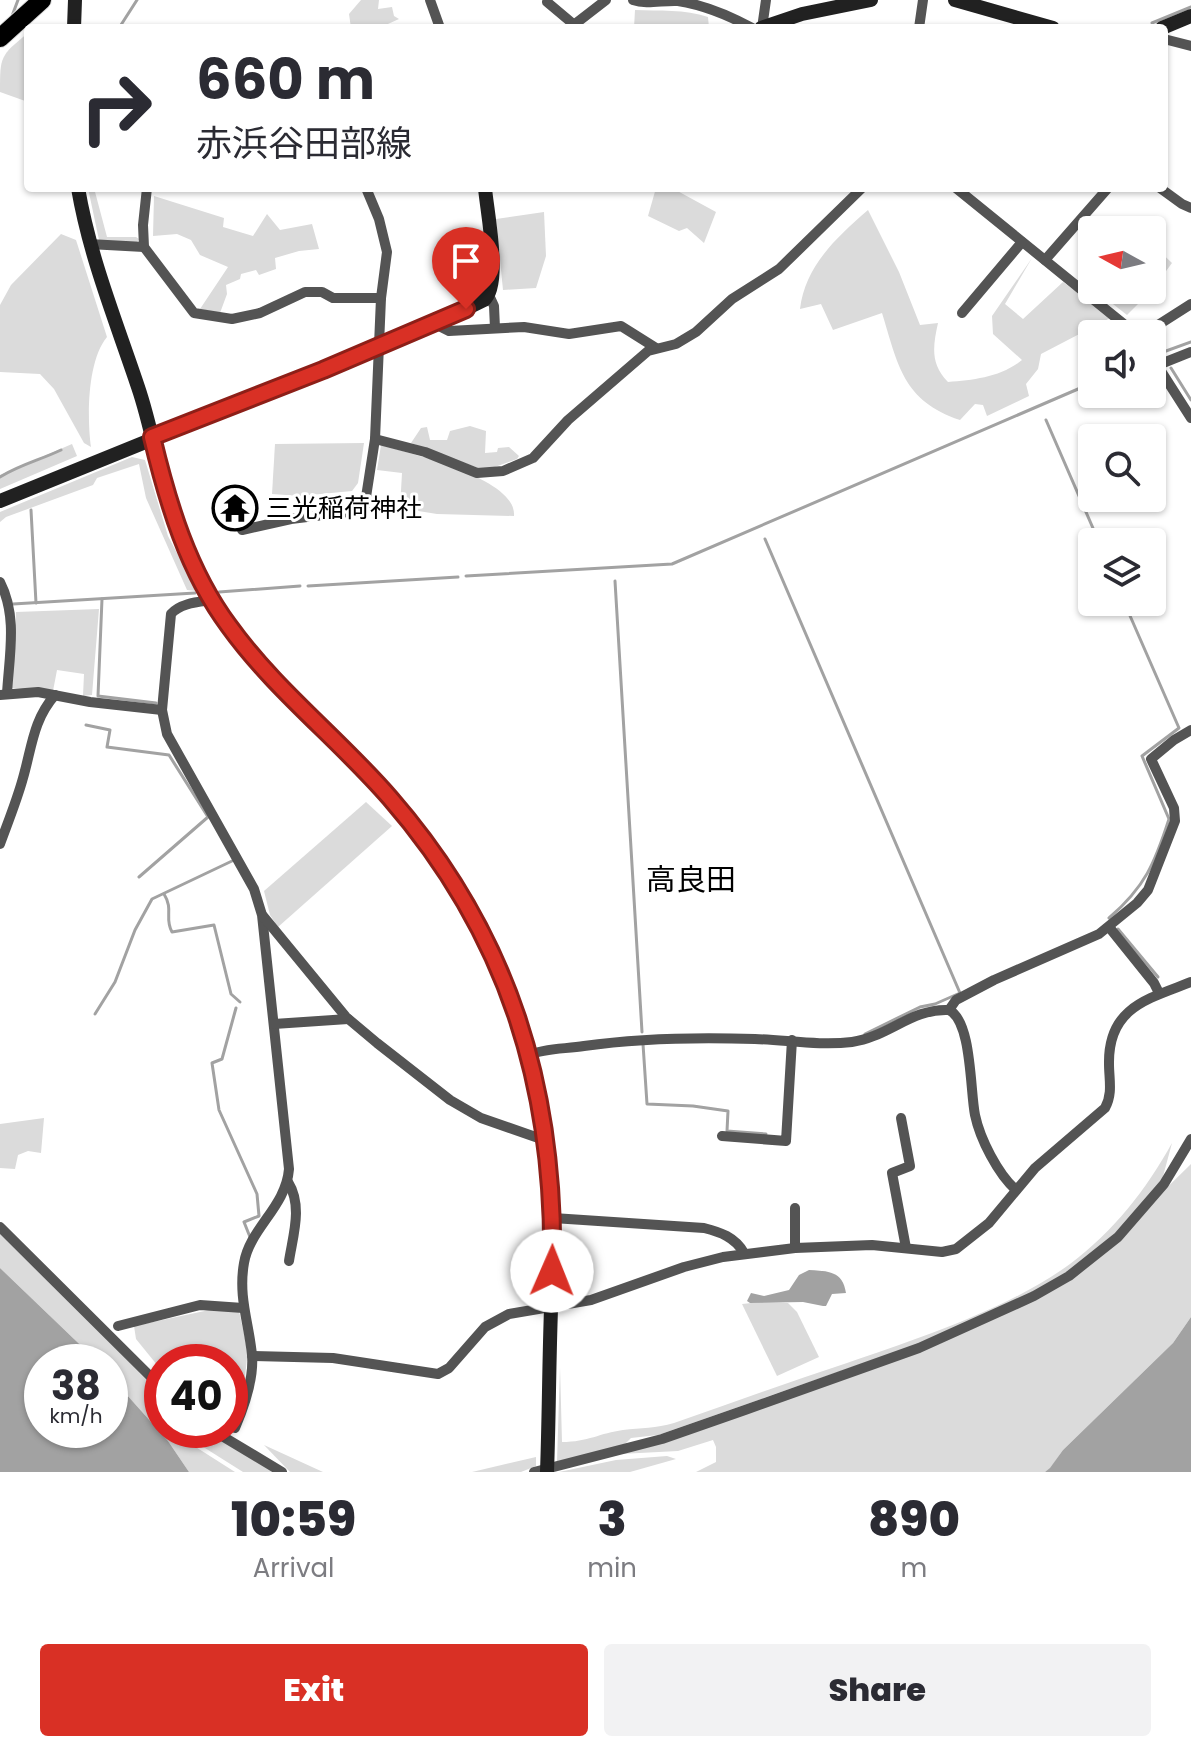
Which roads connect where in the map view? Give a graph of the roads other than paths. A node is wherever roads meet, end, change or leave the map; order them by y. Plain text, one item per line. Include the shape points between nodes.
1 (42, 0) edge
2 (75, 0) edge
3 (430, 0) edge
4 (606, 0) edge
5 (633, 0) edge
6 (766, 0) edge
7 (871, 0) edge
8 (923, 0) edge
9 (955, 0) edge
10 (547, 2) edge
11 (720, 14) junction
12 (1191, 16) edge
13 (74, 24) edge
14 (439, 24) edge
15 (573, 24) edge
16 (580, 24) edge
17 (720, 24) edge
18 (743, 24) edge
19 (763, 24) edge
20 (773, 24) edge
21 (920, 24) edge
22 (1039, 24) edge
23 (1168, 26) edge
24 (0, 38) edge
25 (1168, 40) edge
26 (1191, 46) edge
27 (79, 192) edge
28 (147, 192) edge
29 (368, 192) edge
30 (485, 192) edge
31 (858, 192) edge
32 (962, 192) edge
33 (1104, 192) edge
34 (1166, 192) edge
35 (1191, 208) edge
36 (1022, 242) junction
37 (89, 244) junction
38 (144, 247) junction
39 (1045, 260) junction
40 (489, 295) junction
41 (381, 298) junction
42 (1191, 304) edge
43 (962, 313) dead end
44 (1119, 320) edge
45 (1166, 320) edge
46 (435, 324) junction
47 (495, 328) junction
48 (379, 347) junction
49 (656, 348) junction
50 (1191, 352) edge
51 (1166, 358) edge
52 (1166, 378) edge
53 (1191, 418) edge
54 (152, 437) junction
55 (375, 439) junction
56 (0, 501) edge
57 (242, 530) dead end
58 (0, 582) edge
59 (212, 600) junction
60 (4, 694) edge
61 (55, 695) junction
62 (162, 710) junction
63 (1191, 730) edge
64 (0, 844) edge
65 (262, 915) junction
66 (1109, 927) junction
67 (1191, 982) edge
68 (1159, 993) junction
69 (949, 1010) junction
70 (348, 1019) junction
71 (274, 1024) junction
72 (792, 1040) junction
73 (529, 1055) junction
74 (901, 1118) dead end
75 (722, 1136) dead end
76 (1191, 1139) edge
77 (547, 1141) junction
78 (288, 1182) junction
79 (1016, 1190) junction
80 (795, 1208) dead end
81 (553, 1218) junction
82 (0, 1227) edge
83 (795, 1248) junction
84 (906, 1248) junction
85 (744, 1253) junction
86 (289, 1261) dead end
87 (243, 1308) junction
88 (551, 1308) junction
89 (118, 1326) dead end
90 (252, 1356) junction
91 (144, 1370) edge
92 (248, 1377) edge
93 (242, 1448) edge
94 (542, 1471) edge
95 (282, 1472) edge

1 - 24 highway
2 - 13 street
3 - 14 street
4 - 16 street
5 - 11 street via 680,1
6 - 19 street
7 - 20 street
8 - 21 street
9 - 22 street
10 - 15 street
11 - 17 street
11 - 18 street
12 - 23 street
25 - 26 street
27 - 37 street
28 - 38 street
29 - 41 street via 387,252
30 - 40 street via 493,276
31 - 49 street via 779,269 732,299 696,332
32 - 36 street
33 - 39 street
34 - 35 street
36 - 39 street
36 - 43 street
37 - 38 street
37 - 54 street
38 - 41 street via 194,313 232,319 260,313 305,292
39 - 44 street
40 - 46 street
40 - 47 street
41 - 48 street
42 - 45 street
46 - 47 street via 449,331
46 - 48 street
47 - 49 street via 569,334 621,326
48 - 54 street
48 - 55 street
49 - 55 street via 568,420 533,458 503,471 477,473
50 - 51 street
52 - 53 street
54 - 56 street
54 - 59 street via 180,534
55 - 57 street via 364,510
58 - 60 street via 11,618
59 - 62 street via 171,614
59 - 73 street via 244,646 426,843 466,903 501,972
60 - 61 street
61 - 62 street
61 - 64 street via 37,722
62 - 65 street via 167,734 254,889
63 - 66 street via 1151,759 1174,808 1174,827 1148,890
65 - 70 street
65 - 71 street
66 - 68 street
66 - 69 street via 994,980 956,1000
67 - 68 street
68 - 79 street via 1126,1013 1112,1038 1105,1108
69 - 72 street via 923,1012 864,1040
69 - 79 street via 958,1018 966,1043 975,1118 997,1168
70 - 71 street
70 - 77 street via 450,1100 481,1118
71 - 78 street
72 - 73 street via 640,1039
72 - 75 street via 786,1141
73 - 77 street
74 - 84 street via 910,1166 892,1173
76 - 94 street via 1164,1184 1118,1237 1034,1296 919,1348 745,1410
77 - 81 street
78 - 86 street via 295,1193 296,1218
78 - 87 street via 246,1255
79 - 84 street via 989,1223 956,1249
80 - 83 street
81 - 85 street via 704,1228 720,1232
81 - 88 street
82 - 91 street
83 - 84 street
83 - 85 street
85 - 88 street
87 - 89 street via 200,1305
87 - 90 street
88 - 90 street via 500,1318 438,1374 333,1358
88 - 94 street
90 - 92 street
93 - 95 street

